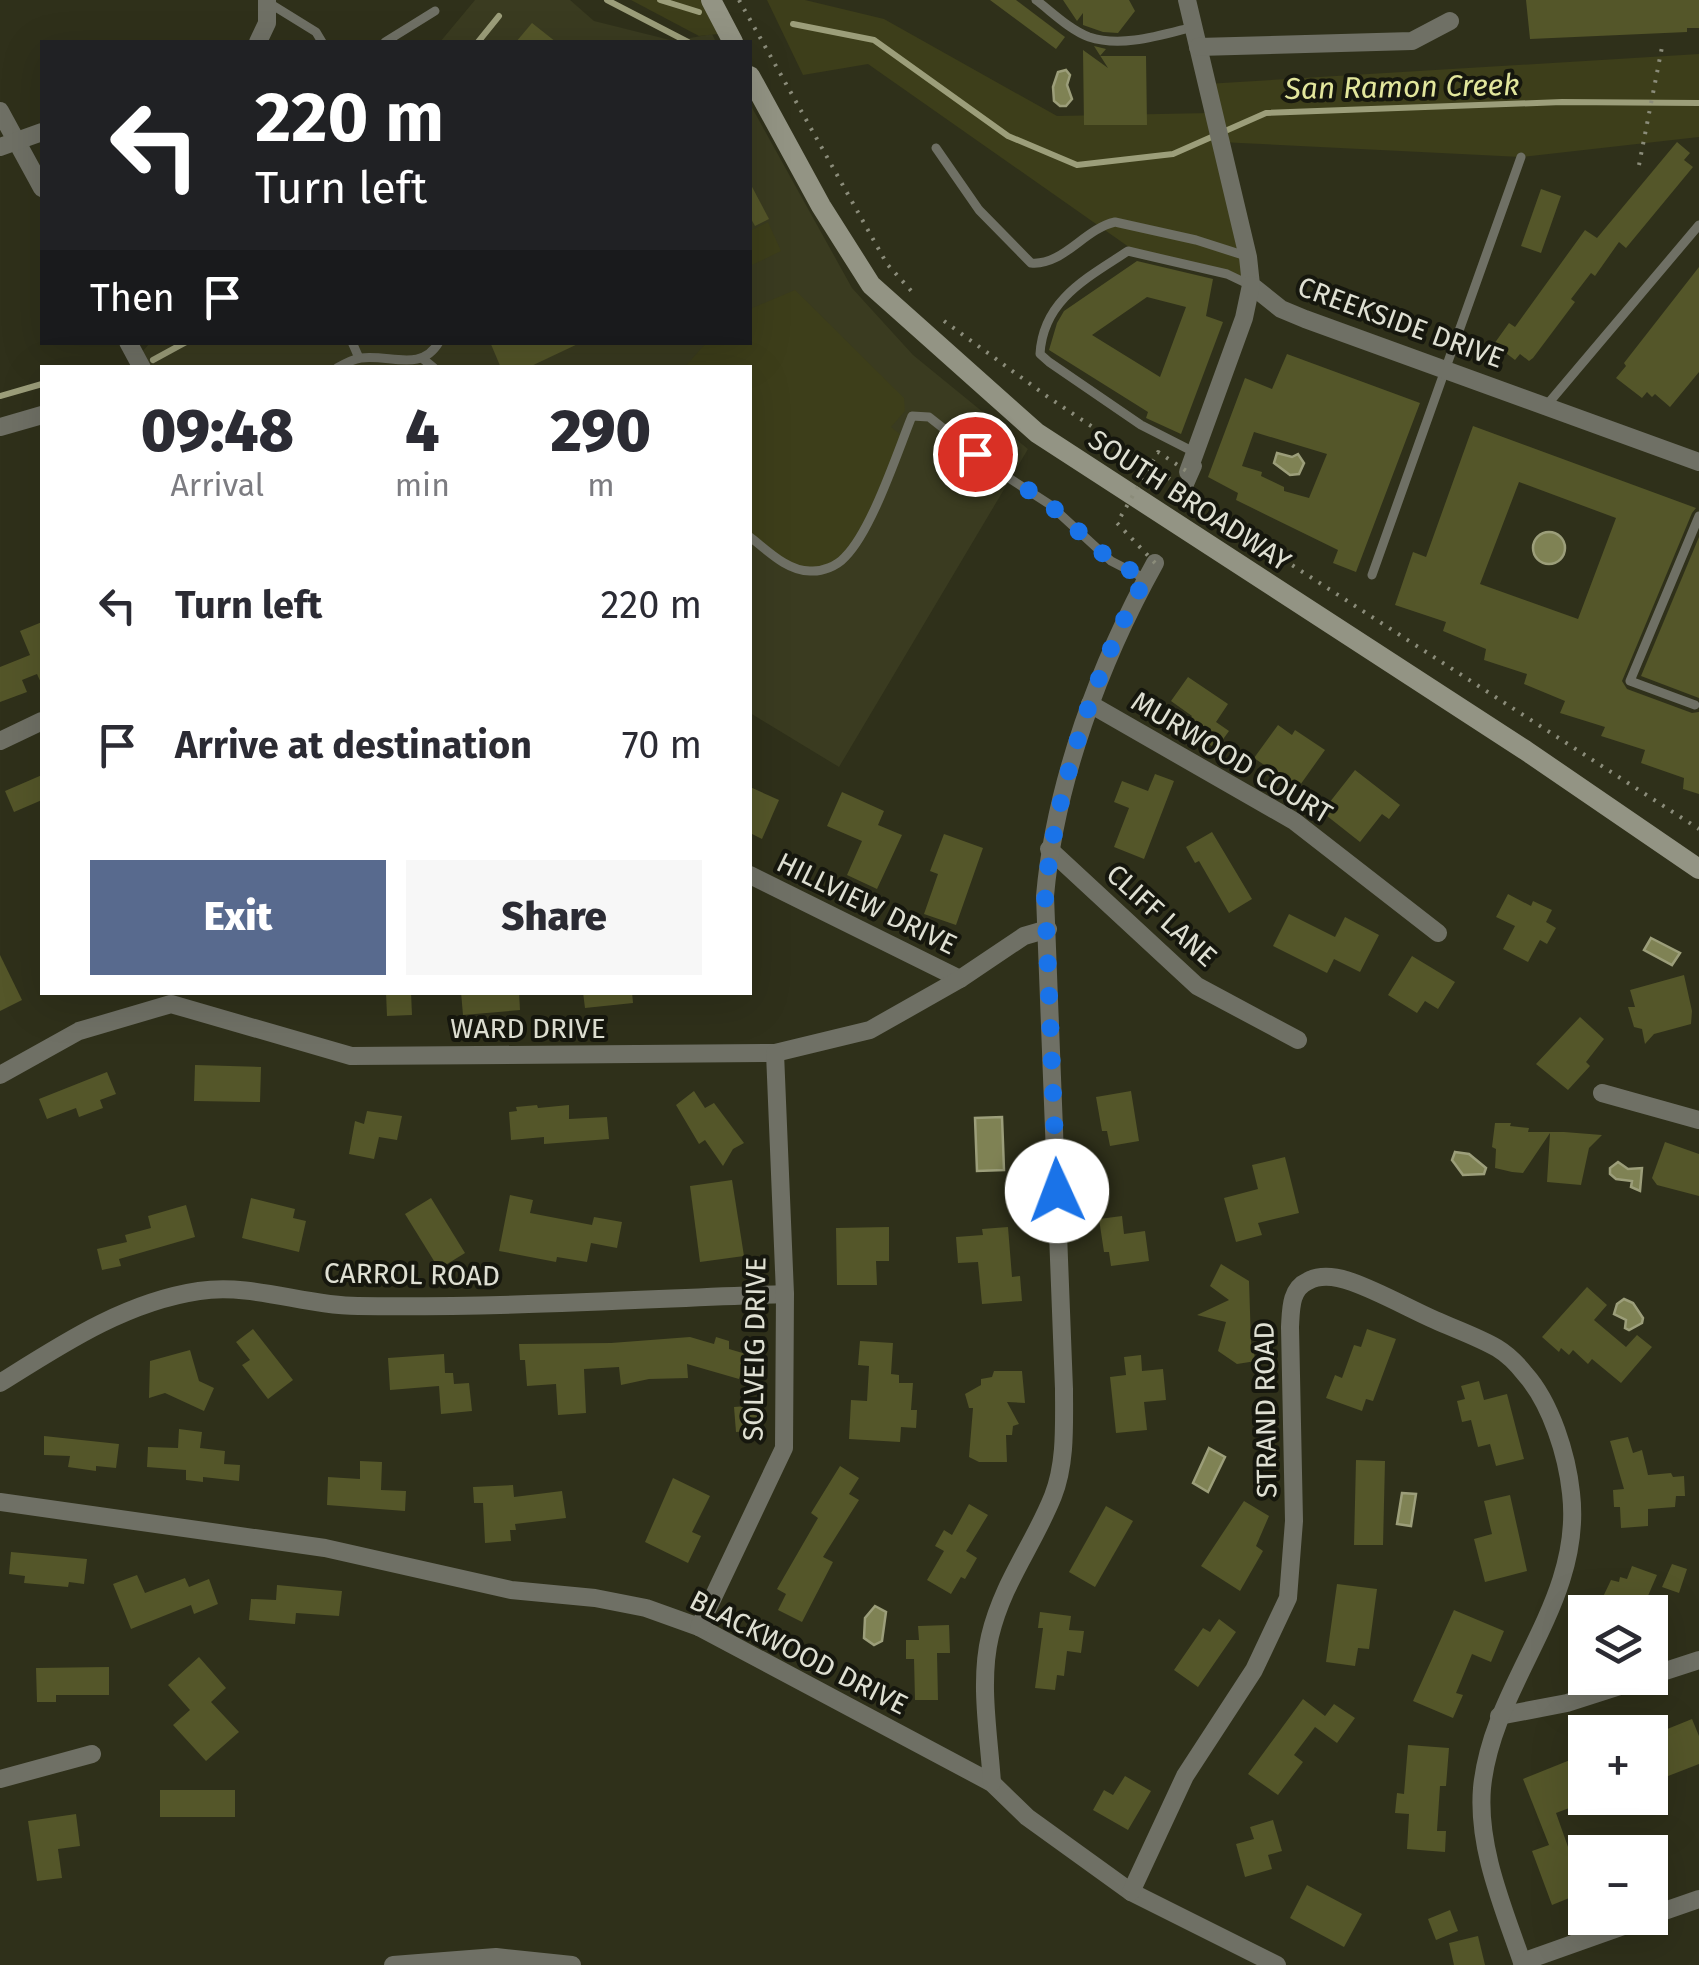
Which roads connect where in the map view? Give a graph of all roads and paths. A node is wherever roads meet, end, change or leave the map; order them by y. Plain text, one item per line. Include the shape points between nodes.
1 (711, 0) edge
2 (1036, 0) edge
3 (1187, 0) edge
4 (267, 1) edge
5 (435, 11) dead end
6 (1450, 21) dead end
7 (1193, 27) junction
8 (259, 40) edge
9 (321, 40) edge
10 (388, 40) edge
11 (732, 40) edge
12 (1664, 42) dead end
13 (1198, 47) junction
14 (752, 80) edge
15 (0, 110) edge
16 (40, 133) edge
17 (8, 145) edge
18 (936, 148) dead end
19 (1521, 157) dead end
20 (1639, 164) dead end
21 (40, 185) edge
22 (1699, 225) edge
23 (1248, 257) junction
24 (1251, 286) junction
25 (1253, 319) dead end
26 (353, 345) edge
27 (438, 345) edge
28 (359, 358) junction
29 (422, 358) junction
30 (344, 365) edge
31 (430, 365) edge
32 (1446, 369) junction
33 (1546, 406) junction
34 (40, 416) edge
35 (0, 427) edge
36 (1194, 452) junction
37 (1699, 462) edge
38 (1186, 482) junction
39 (1699, 516) edge
40 (752, 538) edge
41 (1151, 571) junction
42 (1372, 575) dead end
43 (1090, 704) junction
44 (1696, 705) dead end
45 (40, 722) edge
46 (0, 740) edge
47 (1049, 849) junction
48 (1699, 869) edge
49 (752, 876) edge
50 (1048, 929) junction
51 (1438, 933) dead end
52 (960, 979) junction
53 (1298, 1040) dead end
54 (775, 1054) junction
55 (0, 1075) edge
56 (1602, 1093) dead end
57 (1699, 1120) edge
58 (786, 1294) junction
59 (0, 1383) edge
60 (0, 1502) edge
61 (699, 1627) junction
62 (1699, 1660) edge
63 (1668, 1670) edge
64 (1594, 1695) edge
65 (1499, 1716) junction
66 (92, 1754) dead end
67 (0, 1780) edge
68 (992, 1782) junction
69 (1131, 1892) junction
70 (1699, 1899) edge
71 (1668, 1910) edge
72 (1599, 1935) edge
73 (1522, 1963) edge
74 (393, 1965) edge
75 (572, 1965) edge
76 (1277, 1965) edge

1 - 11 main road
2 - 7 lane via 1088,37 1148,38
3 - 7 street
4 - 8 street via 268,23
4 - 9 lane
5 - 10 lane
6 - 13 street via 1412,41
7 - 13 street
12 - 20 path
13 - 23 street
14 - 48 main road, SOUTH BROADWAY via 872,285 1037,433
15 - 17 street
16 - 17 street
17 - 21 street
18 - 23 lane via 979,210 1031,263 1046,264 1114,222
19 - 32 lane
22 - 33 lane
23 - 24 street
24 - 32 street, CREEKSIDE DRIVE via 1305,319
24 - 36 street
24 - 36 lane via 1128,251 1056,303 1040,341 1040,354 1050,362 1141,426
25 - 38 street
26 - 28 lane
27 - 29 lane
28 - 29 lane
28 - 30 lane
29 - 31 lane
32 - 33 street, CREEKSIDE DRIVE
32 - 42 lane
33 - 37 street, CREEKSIDE DRIVE
34 - 35 street
36 - 38 street
38 - 41 path, bridge via 1158,452 1116,524
39 - 44 lane via 1630,681
40 - 41 lane via 798,570 838,564 864,528 912,416 929,417 1049,504 1111,561
41 - 43 street
43 - 47 street
43 - 51 street, MURWOOD COURT via 1294,820
45 - 46 street
47 - 50 street
47 - 53 street, CLIFF LANE via 1196,986
49 - 52 street, HILLVIEW DRIVE
50 - 52 street, WARD DRIVE via 1024,936
50 - 68 street via 1062,1457 1054,1493 1009,1578 988,1641
52 - 54 street, WARD DRIVE via 870,1030
54 - 55 street, WARD DRIVE via 351,1056 171,1004 79,1031
54 - 58 street, SOLVEIG DRIVE
56 - 57 street
58 - 59 street, CARROL ROAD via 396,1307 201,1290 142,1304 70,1338
58 - 61 street, SOLVEIG DRIVE via 784,1448
60 - 61 street, BLACKWOOD DRIVE via 325,1548 511,1590 646,1608
61 - 68 street, BLACKWOOD DRIVE
62 - 63 street
64 - 65 street
65 - 69 street, STRAND ROAD via 1567,1569 1571,1493 1545,1403 1499,1349 1350,1282 1324,1276 1304,1282 1293,1296 1290,1327 1294,1521 1288,1598 1254,1670 1185,1776
65 - 73 street, STRAND ROAD via 1482,1788 1483,1831
66 - 67 street
68 - 69 street, BLACKWOOD DRIVE via 1027,1817
69 - 76 street, BLACKWOOD DRIVE
70 - 71 street
72 - 73 street
74 - 75 street via 496,1957

